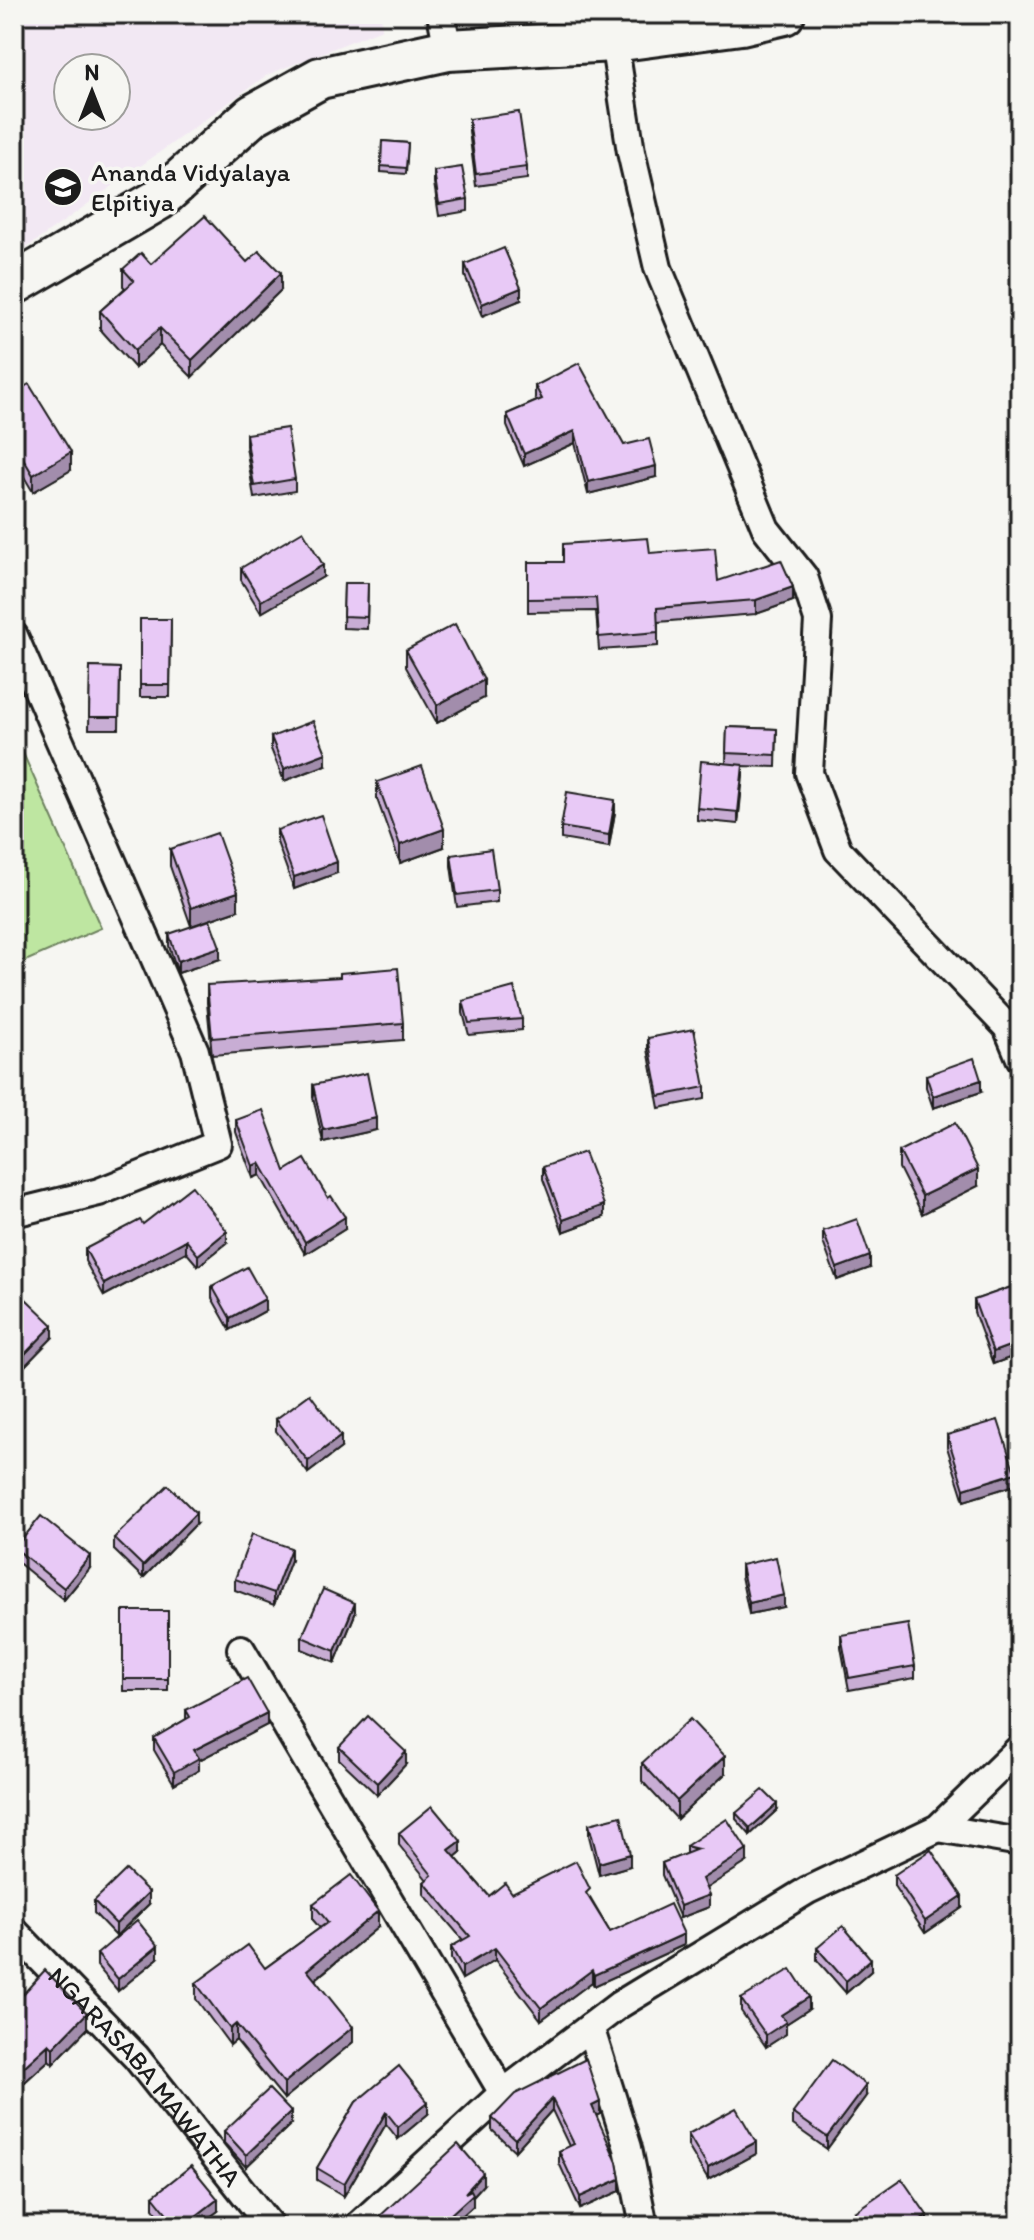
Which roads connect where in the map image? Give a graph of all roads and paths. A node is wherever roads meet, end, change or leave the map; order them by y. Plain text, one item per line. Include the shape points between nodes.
1 (784, 14) edge
2 (445, 32) edge
3 (614, 41) junction
4 (14, 284) edge
5 (14, 636) edge
6 (1020, 1058) edge
7 (14, 1213) edge
8 (241, 1649) dead end
9 (1020, 1748) edge
10 (938, 1828) junction
11 (1020, 1842) edge
12 (14, 1931) edge
13 (590, 2027) junction
14 (503, 2093) junction
15 (270, 2226) edge
16 (358, 2226) edge
17 (644, 2226) edge

1 - 3 main road
2 - 3 main road
2 - 4 main road via 320,78 253,115 158,200
3 - 6 street via 631,152 658,268 766,529 804,577 818,620 809,773 838,850 1007,1027
5 - 7 street via 195,1051 218,1144 99,1192
8 - 14 street
9 - 10 street
10 - 11 street
10 - 13 street via 808,1890
12 - 15 street, NGARASABA MAWATHA via 136,2057
13 - 14 street
13 - 17 street via 628,2148
14 - 16 street

